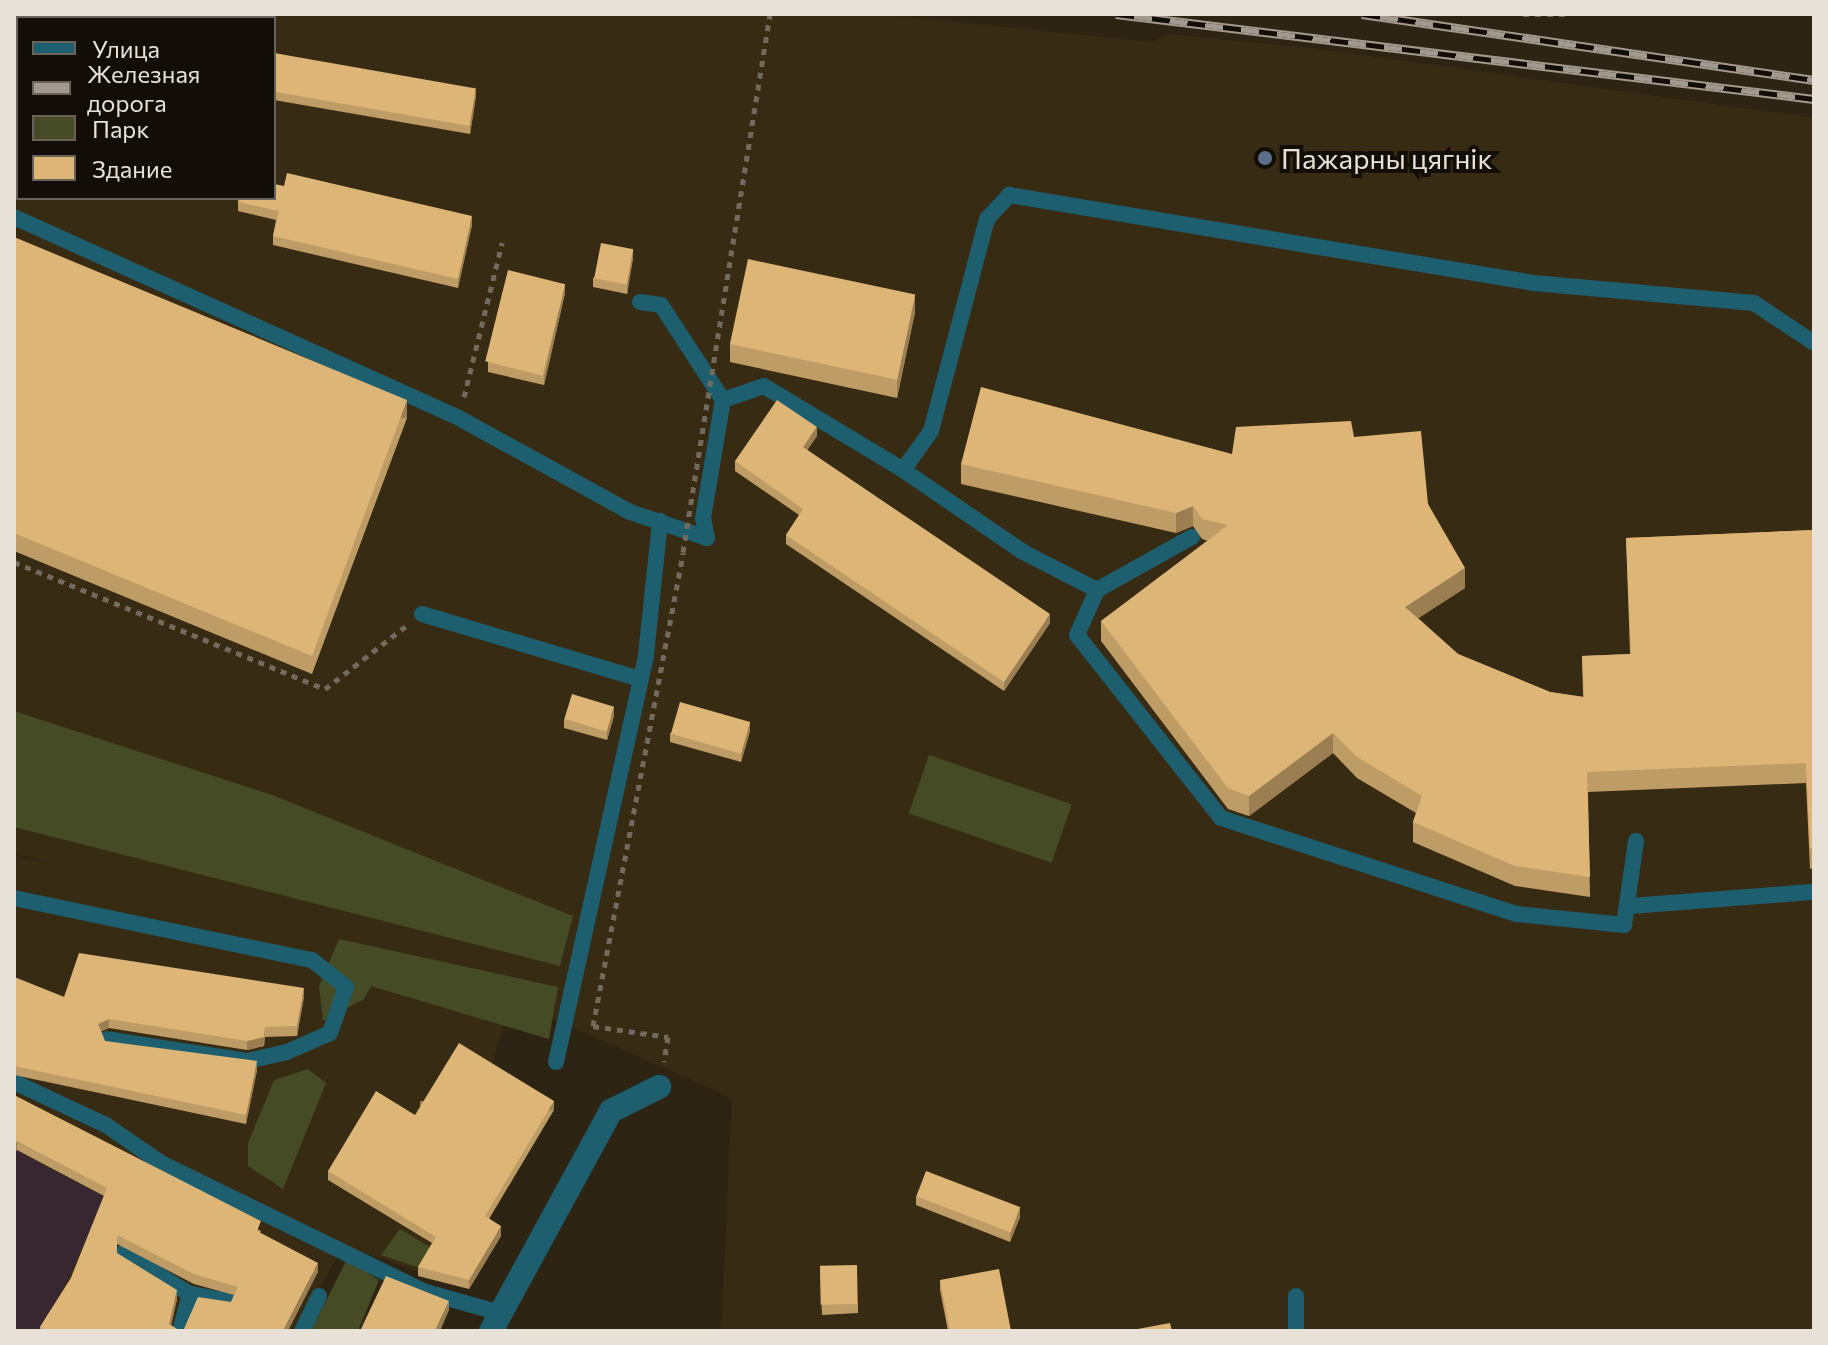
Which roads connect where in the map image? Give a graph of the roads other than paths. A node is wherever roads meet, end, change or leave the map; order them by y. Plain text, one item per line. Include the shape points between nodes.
1 (14, 217) edge
2 (640, 302) dead end
3 (1814, 343) edge
4 (723, 400) junction
5 (903, 470) junction
6 (660, 521) junction
7 (1192, 537) dead end
8 (1097, 590) junction
9 (422, 614) road end
10 (640, 679) junction
11 (1636, 841) dead end
12 (1814, 892) edge
13 (14, 898) edge
14 (1630, 906) junction
15 (107, 1039) edge
16 (556, 1062) dead end
17 (14, 1082) edge
18 (659, 1087) road end
19 (123, 1253) edge
20 (190, 1294) junction
21 (319, 1296) dead end
22 (1296, 1296) dead end
23 (228, 1301) edge
24 (496, 1322) edge
25 (180, 1331) edge
26 (302, 1331) edge
27 (1296, 1331) edge

1 - 6 lane via 459,418 630,512
2 - 4 lane via 661,305
3 - 5 lane via 1754,303 1534,283 1009,195 987,219 931,431
4 - 5 lane via 764,386
4 - 6 lane via 703,518 707,538
5 - 8 lane via 1023,552
6 - 10 lane
7 - 8 lane
8 - 14 lane via 1077,635 1221,818 1516,914 1624,925
9 - 10 lane
10 - 16 lane
11 - 14 lane
12 - 14 lane
13 - 15 lane via 312,960 346,987 330,1033 261,1058
17 - 24 lane via 106,1125 161,1163
18 - 24 street via 611,1111
19 - 20 lane
20 - 23 lane
20 - 25 lane
21 - 26 lane
22 - 27 lane

